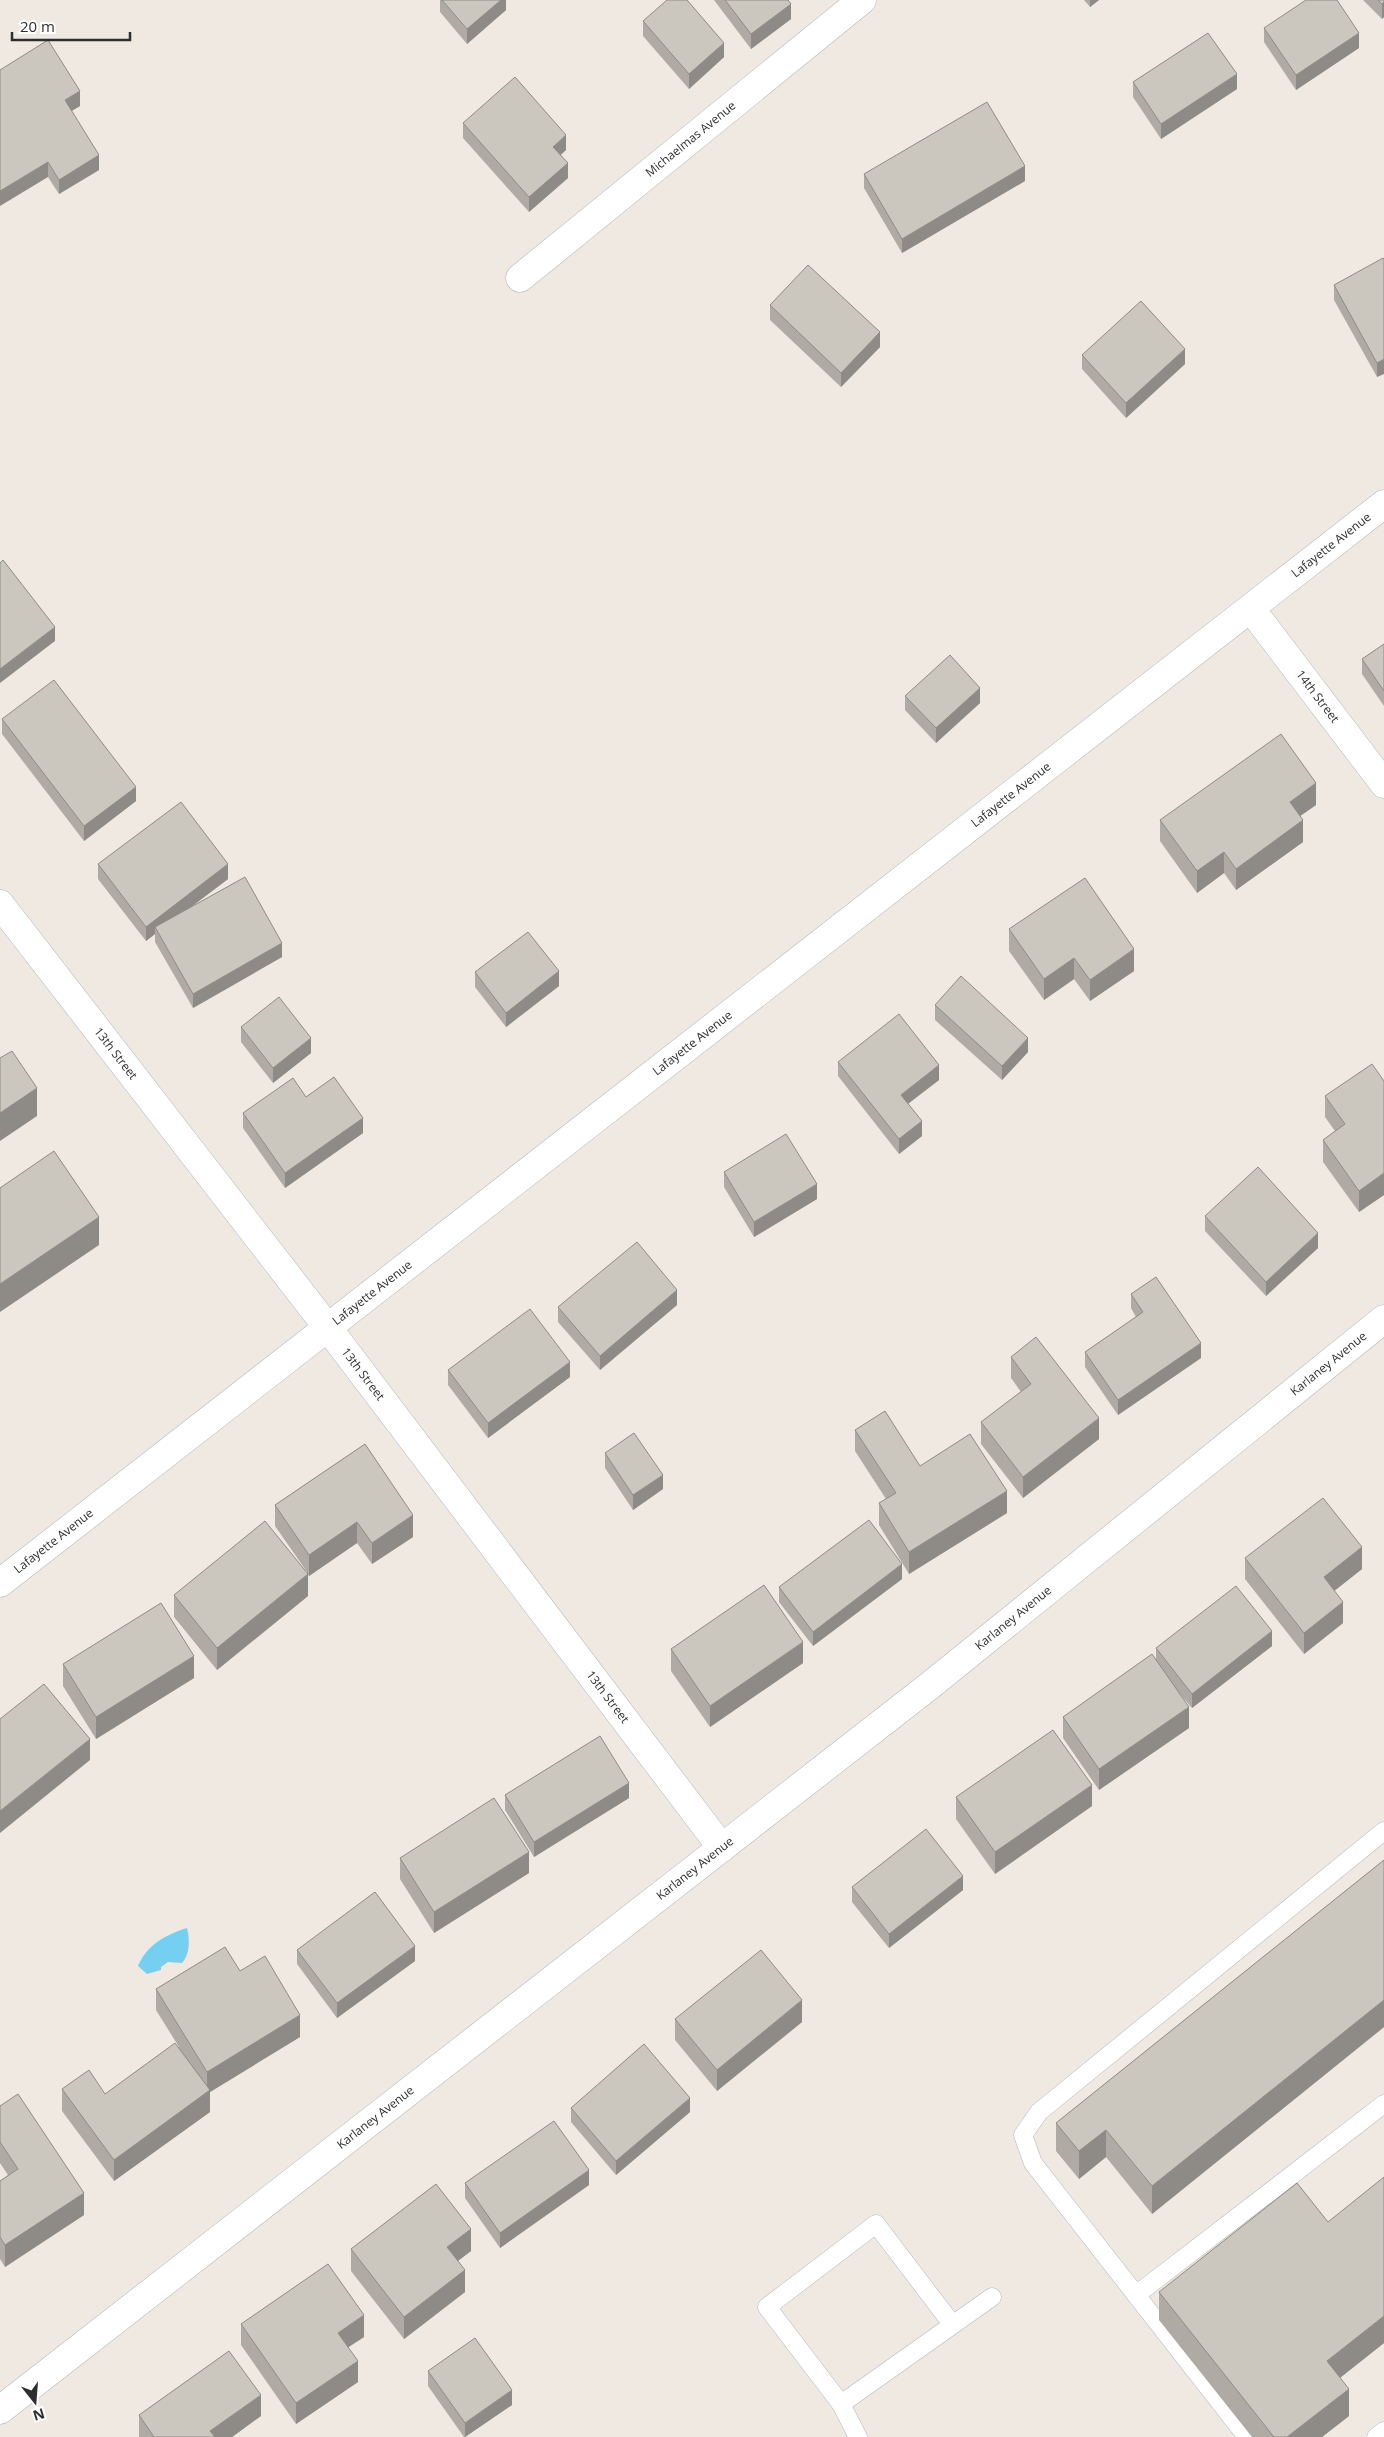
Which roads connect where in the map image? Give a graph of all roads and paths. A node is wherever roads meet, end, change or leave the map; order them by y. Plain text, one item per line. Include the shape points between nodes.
1 (862, 0) edge
2 (520, 278) dead end
3 (1384, 504) edge
4 (1251, 609) junction
5 (1384, 784) edge
6 (0, 904) edge
7 (1384, 1319) edge
8 (328, 1328) junction
9 (0, 1583) edge
10 (1384, 1831) edge
11 (722, 1848) junction
12 (1384, 2104) edge
13 (1136, 2295) junction
14 (992, 2297) dead end
15 (952, 2324) junction
16 (841, 2404) junction
17 (0, 2410) edge
18 (1384, 2431) edge
19 (858, 2437) edge
20 (1247, 2437) edge
21 (1376, 2437) edge

1 - 2 street, Michaelmas Avenue
3 - 4 street, Lafayette Avenue
4 - 5 street, 14th Street
4 - 8 street, Lafayette Avenue
6 - 8 street, 13th Street
7 - 11 street, Karlaney Avenue via 928,1687
8 - 9 street, Lafayette Avenue
8 - 11 street, 13th Street
10 - 13 lane via 1039,2112 1023,2135 1033,2163
11 - 17 street, Karlaney Avenue
12 - 13 lane
13 - 20 lane
14 - 15 lane
15 - 16 lane
15 - 16 lane via 876,2224 767,2307
16 - 19 lane
18 - 21 lane

